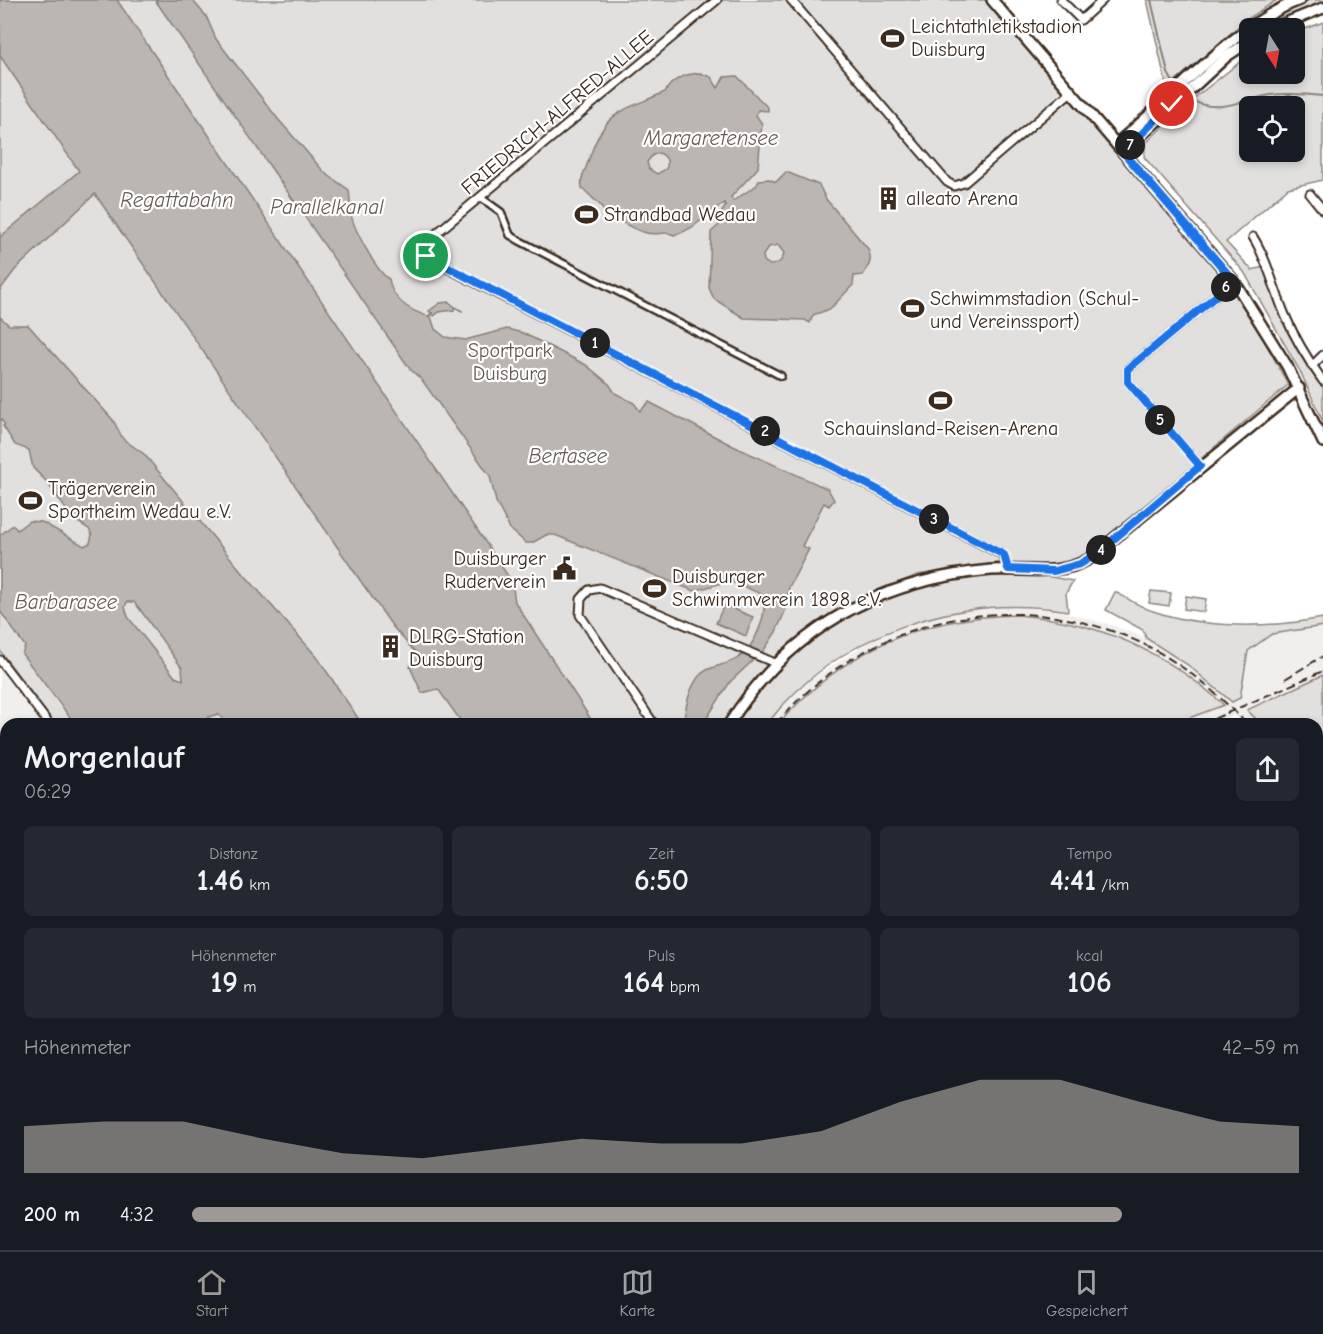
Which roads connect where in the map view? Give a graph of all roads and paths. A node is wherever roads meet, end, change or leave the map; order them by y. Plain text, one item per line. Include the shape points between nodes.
1 (717, 0) edge
2 (791, 0) edge
3 (992, 0) edge
4 (1061, 0) edge
5 (1103, 0) edge
6 (1300, 0) edge
7 (1323, 8) edge
8 (1298, 18) edge
9 (1239, 48) edge
10 (1072, 91) junction
11 (1120, 148) junction
12 (1310, 194) dead end
13 (480, 197) junction
14 (1323, 210) edge
15 (1253, 237) dead end
16 (1234, 281) junction
17 (1323, 355) edge
18 (1312, 366) junction
19 (781, 376) dead end
20 (1323, 381) edge
21 (1299, 387) junction
22 (1323, 442) edge
23 (1200, 466) junction
24 (1008, 569) junction
25 (0, 660) edge
26 (777, 664) junction
27 (44, 718) edge
28 (650, 718) edge
29 (733, 718) edge

1 - 13 street, FRIEDRICH-ALFRED-ALLEE
2 - 10 street via 954,186 964,183
3 - 10 street
4 - 5 street via 1081,20
6 - 11 street via 1274,12 1237,38
7 - 8 street
9 - 11 street
10 - 11 street
11 - 16 street
12 - 14 street
13 - 19 street via 501,212 510,235 520,241
13 - 24 street, FRIEDRICH-ALFRED-ALLEE via 420,251 1004,555
15 - 18 street
16 - 21 street
16 - 23 street via 1128,369 1128,382
17 - 18 street
18 - 20 street
21 - 22 street
21 - 23 street
23 - 24 street via 1080,564 1054,571
24 - 26 street via 914,582 831,620
25 - 27 street
26 - 28 street via 595,588 584,594 579,607 583,620
26 - 29 street

